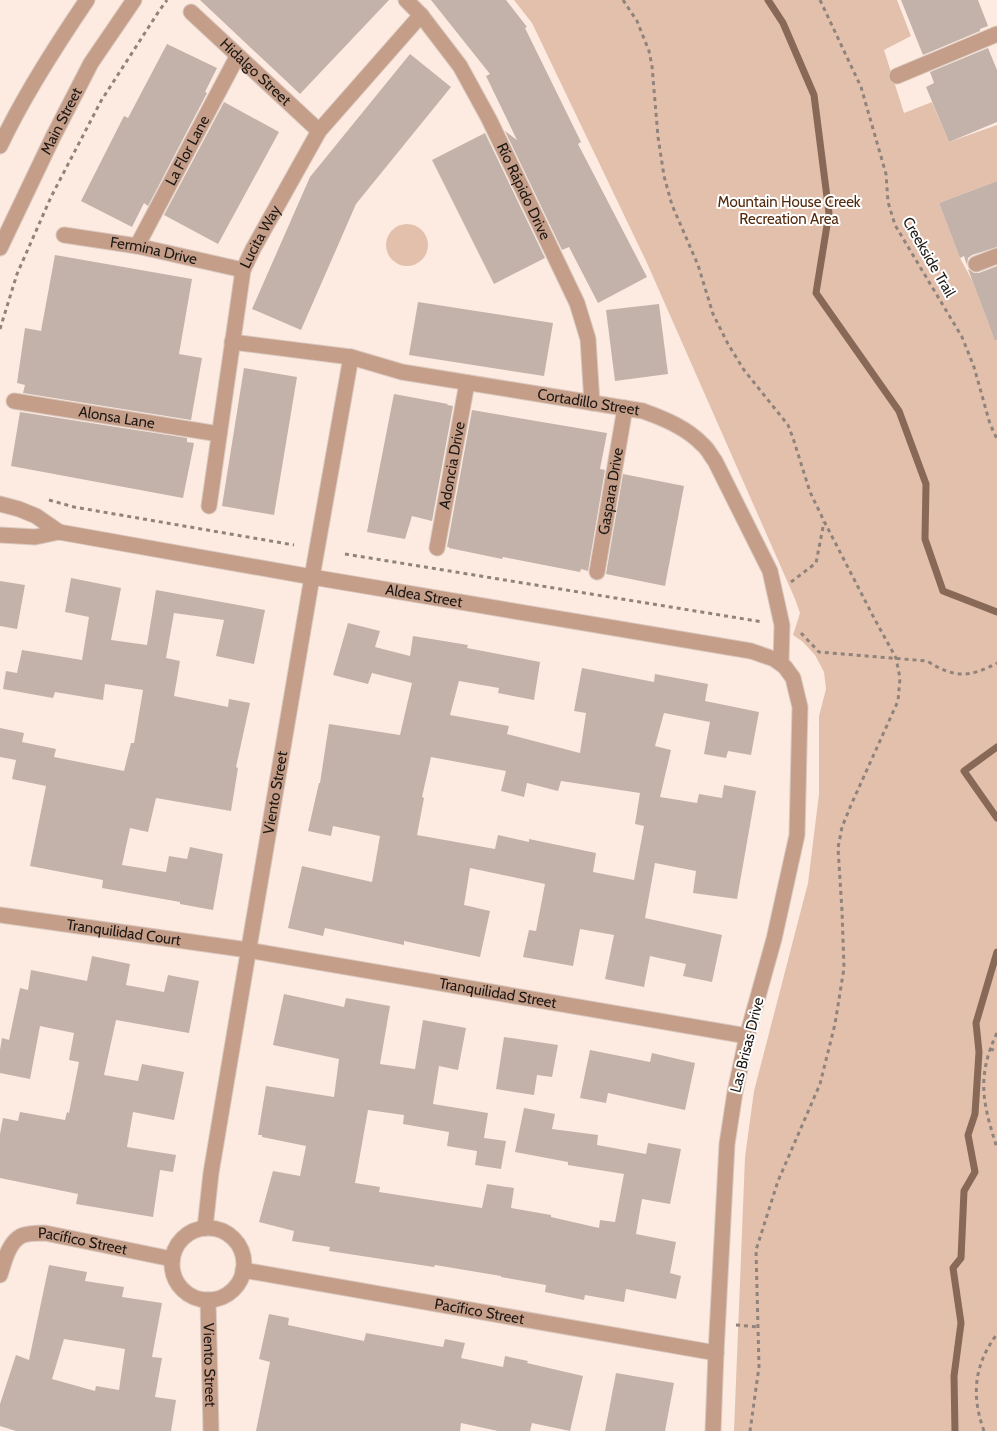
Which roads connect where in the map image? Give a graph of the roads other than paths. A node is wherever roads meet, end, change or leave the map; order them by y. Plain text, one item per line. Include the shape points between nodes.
1 (86, 0) edge
2 (134, 0) edge
3 (406, 0) edge
4 (191, 12) dead end
5 (421, 15) junction
6 (997, 34) edge
7 (238, 57) junction
8 (897, 76) dead end
9 (318, 131) junction
10 (0, 146) edge
11 (64, 234) dead end
12 (138, 246) junction
13 (0, 248) edge
14 (997, 256) edge
15 (976, 264) dead end
16 (243, 270) junction
17 (232, 342) junction
18 (351, 357) junction
19 (468, 383) junction
20 (14, 401) dead end
21 (592, 403) junction
22 (625, 408) junction
23 (220, 434) junction
24 (0, 504) edge
25 (209, 506) dead end
26 (59, 532) junction
27 (0, 535) edge
28 (437, 548) dead end
29 (596, 572) dead end
30 (312, 577) junction
31 (783, 665) junction
32 (0, 915) edge
33 (248, 950) junction
34 (747, 1036) junction
35 (205, 1228) junction
36 (172, 1259) junction
37 (243, 1270) junction
38 (0, 1275) edge
39 (208, 1300) junction
40 (716, 1353) junction
41 (211, 1431) edge
42 (713, 1431) edge

1 - 10 street via 14,116
2 - 13 street, Main Street via 91,63
3 - 5 street, Río Rápido Drive
4 - 7 street, Hidalgo Street
5 - 9 street, Lucita Way
5 - 21 street, Río Rápido Drive via 460,66 489,119 577,303 588,340
6 - 8 street
7 - 9 street, Hidalgo Street
7 - 12 street, La Flor Lane
9 - 16 street, Lucita Way
11 - 12 street, Fermina Drive
12 - 16 street, Fermina Drive
14 - 15 street
16 - 17 street, Lucita Way
17 - 18 street, Cortadillo Street
17 - 23 street, Lucita Way
18 - 19 street, Cortadillo Street via 402,372
18 - 30 street, Viento Street
19 - 21 street, Cortadillo Street
19 - 28 street, Adoncia Drive
20 - 23 street, Alonsa Lane
21 - 22 street, Cortadillo Street
22 - 29 street, Gaspara Drive
22 - 31 street, Cortadillo Street via 660,417 684,429 704,445 715,461 770,571 782,625
23 - 25 street, Lucita Way
24 - 26 street, Aldea Street via 36,516
26 - 27 street, Aldea Street via 35,537
26 - 30 street, Aldea Street
30 - 31 street, Aldea Street via 751,651
30 - 33 street, Viento Street
31 - 34 street, Las Brisas Drive via 793,678 800,707 797,835 774,939
32 - 33 street, Tranquilidad Court
33 - 34 street, Tranquilidad Street
33 - 35 street, Viento Street
34 - 40 street, Las Brisas Drive via 728,1144
35 - 36 street via 187,1234 175,1249
35 - 37 street via 216,1228 235,1240 244,1259
36 - 38 street, Pacífico Street via 45,1233 20,1236 8,1250
36 - 39 street via 177,1283 185,1292
37 - 39 street via 231,1292
37 - 40 street, Pacífico Street
39 - 41 street, Viento Street
40 - 42 street, Las Brisas Drive

